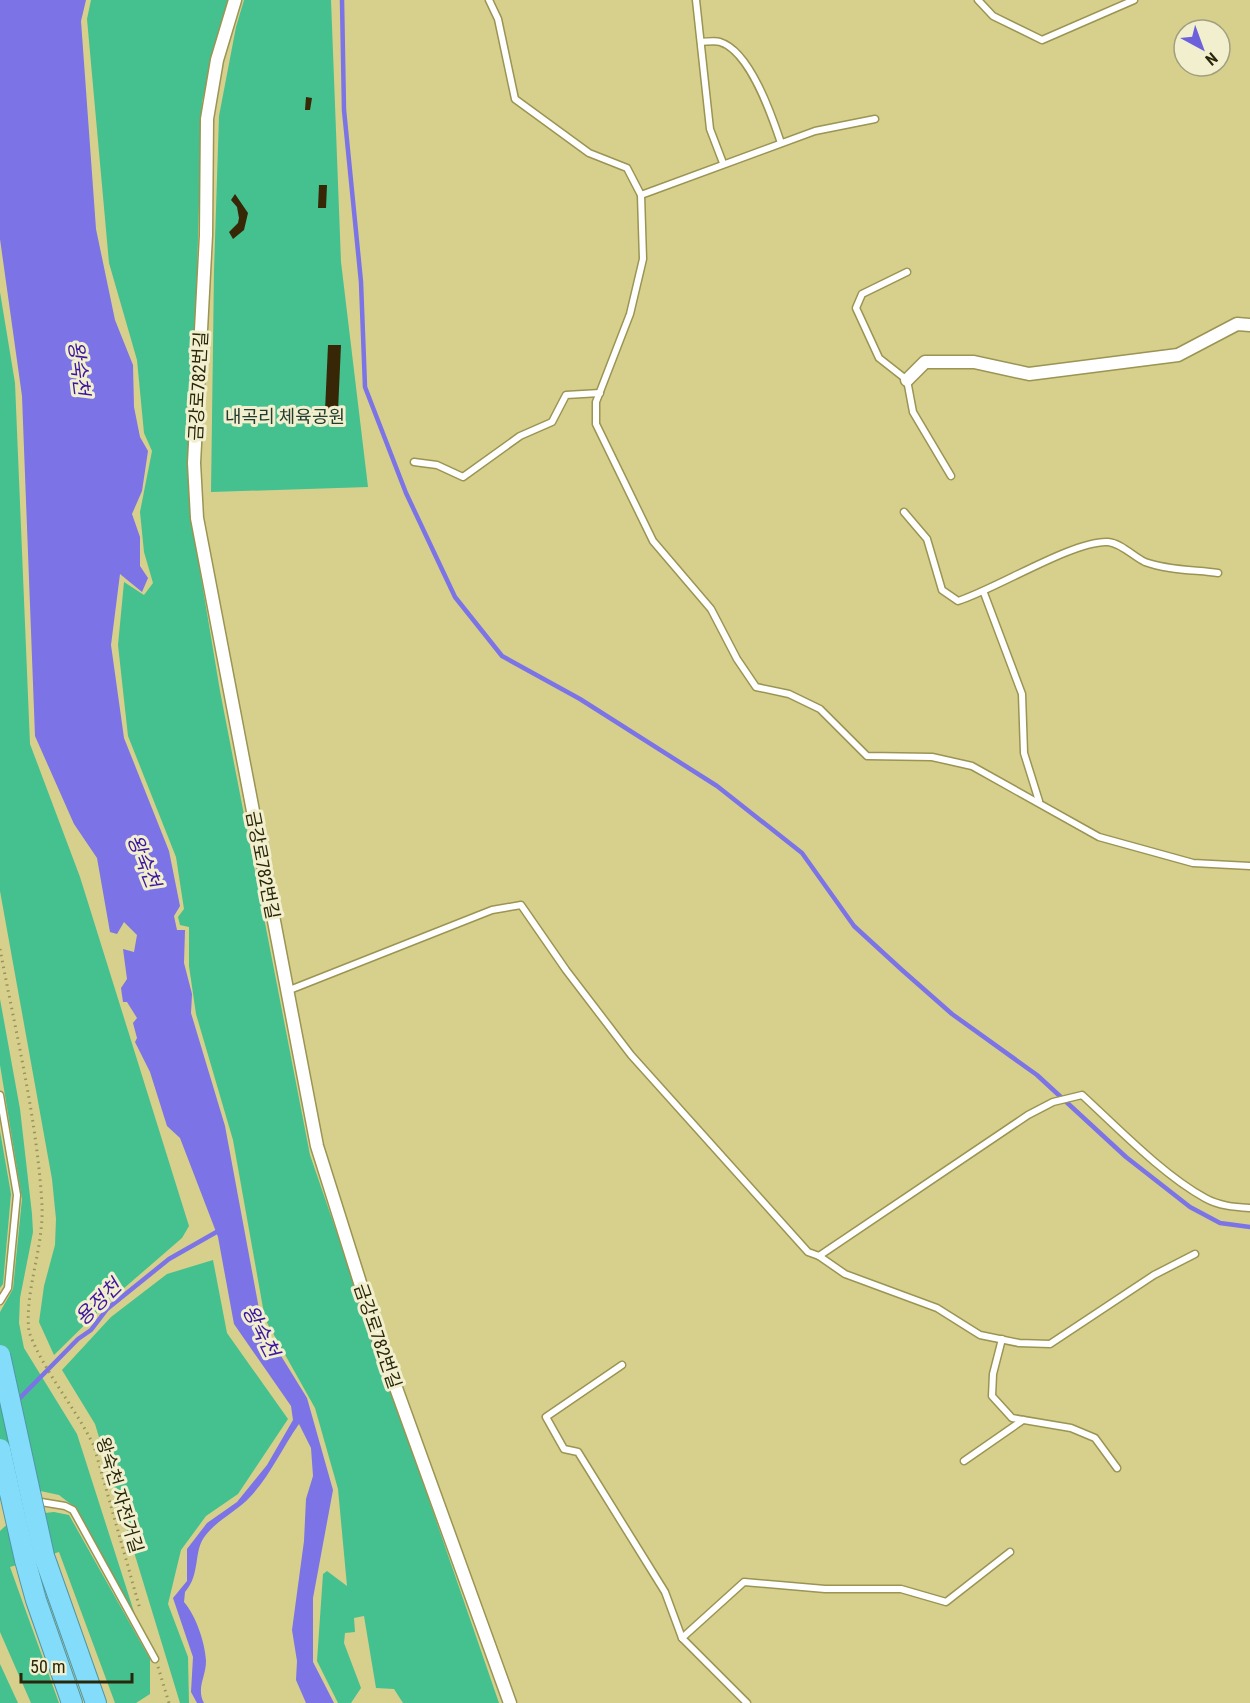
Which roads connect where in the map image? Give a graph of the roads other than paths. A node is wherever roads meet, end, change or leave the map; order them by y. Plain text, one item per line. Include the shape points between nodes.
1 (235, 0) edge
2 (489, 0) edge
3 (696, 0) edge
4 (978, 0) edge
5 (1134, 0) edge
6 (701, 42) junction
7 (875, 119) dead end
8 (781, 143) junction
9 (723, 163) junction
10 (641, 195) junction
11 (907, 272) dead end
12 (1250, 325) edge
13 (908, 380) junction
14 (600, 393) junction
15 (414, 462) dead end
16 (951, 476) dead end
17 (904, 512) dead end
18 (1218, 573) dead end
19 (984, 592) junction
20 (1039, 801) junction
21 (1250, 866) edge
22 (286, 991) junction
23 (0, 1095) edge
24 (1250, 1208) edge
25 (1195, 1254) dead end
26 (819, 1256) junction
27 (0, 1301) edge
28 (1002, 1339) junction
29 (0, 1355) edge
30 (622, 1365) dead end
31 (1023, 1420) junction
32 (0, 1449) edge
33 (964, 1461) dead end
34 (1117, 1468) dead end
35 (8, 1509) dead end
36 (1010, 1552) dead end
37 (34, 1558) junction
38 (682, 1638) junction
39 (155, 1659) road end
40 (72, 1703) edge
41 (96, 1703) edge
42 (510, 1703) edge
43 (747, 1703) edge

1 - 22 street, 금강로782번길 via 217,60 207,119 206,235 194,463 197,518
2 - 10 lane via 498,19 515,99 589,153 627,168
3 - 6 lane
4 - 5 lane via 993,16 1042,40
6 - 8 lane via 720,42 742,59 766,99
6 - 9 lane via 710,129
7 - 8 lane via 815,131
8 - 9 lane
9 - 10 lane
10 - 14 lane via 643,259 630,314
11 - 13 lane via 862,294 856,308 879,358
12 - 13 street via 1237,324 1178,355 1029,374 974,362 925,362
13 - 16 lane via 913,412
14 - 15 lane via 566,395 552,422 520,436 463,477 437,465
14 - 20 lane via 596,424 633,504 653,541 711,609 756,687 789,694 820,710 867,756 932,756 972,766
17 - 19 lane via 927,539 942,590 958,600
18 - 19 lane via 1146,562 1110,542 1039,564
19 - 20 lane via 1022,694 1024,753
20 - 21 lane via 1099,837 1193,862
22 - 26 lane via 492,910 521,905 631,1055 808,1252
22 - 42 street, 금강로782번길 via 317,1146 374,1327
23 - 27 lane via 17,1195 8,1288
24 - 26 lane via 1206,1199 1145,1154 1082,1095 1053,1102 1028,1115
25 - 28 lane via 1154,1275 1050,1344
26 - 28 lane via 845,1274 937,1308 980,1335
28 - 31 lane via 992,1396 1012,1418
29 - 37 highway, bridge
30 - 38 lane via 546,1417 564,1449 578,1452 665,1593
31 - 33 lane
31 - 34 lane via 1071,1428 1095,1437
32 - 37 highway, bridge
35 - 39 lane via 37,1501 73,1510
36 - 38 lane via 946,1602 901,1589 825,1589 744,1582
37 - 40 highway via 36,1600
37 - 41 highway
38 - 43 lane

